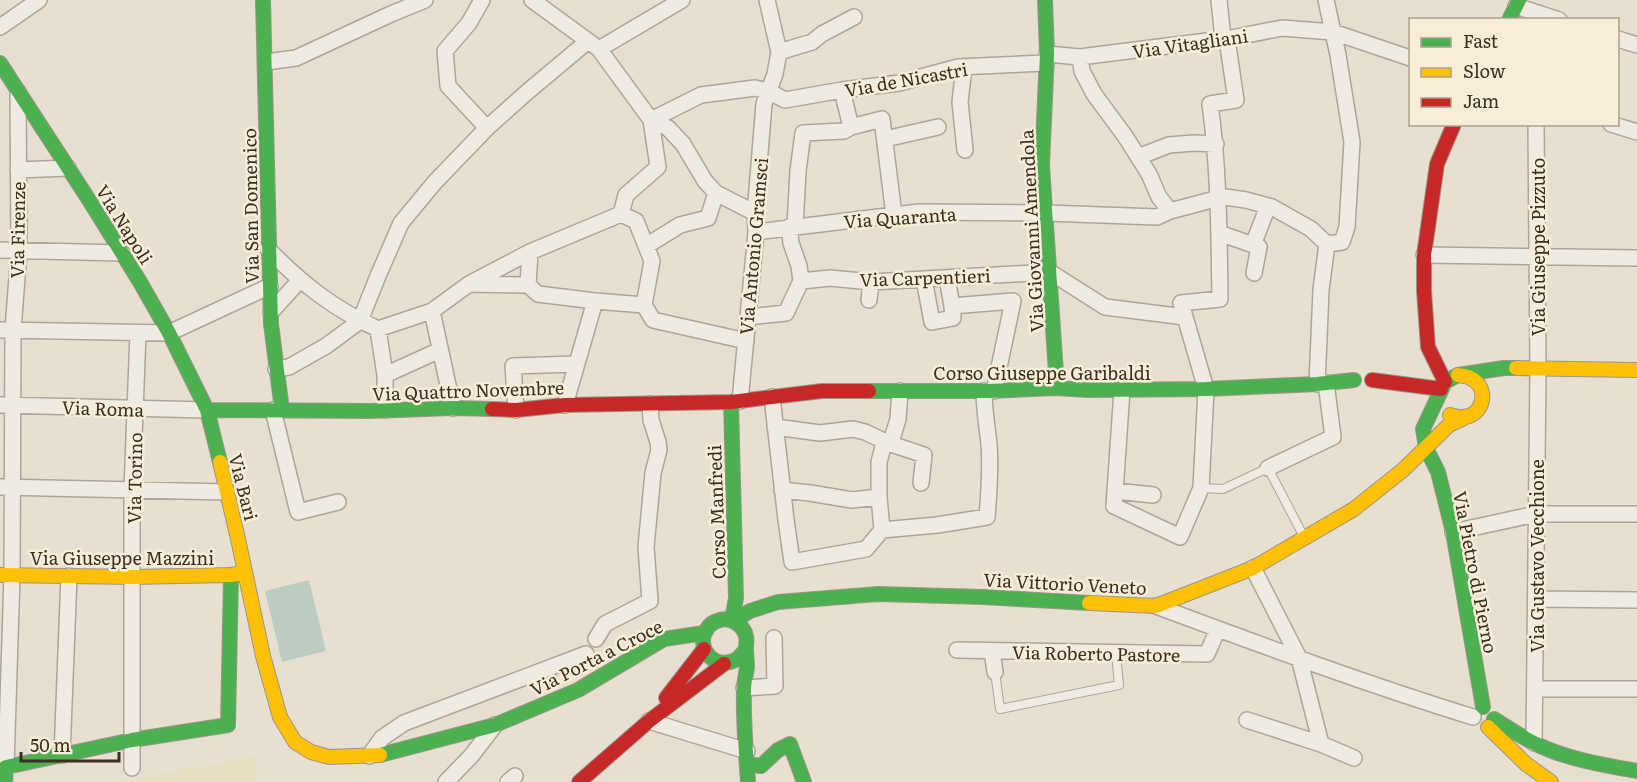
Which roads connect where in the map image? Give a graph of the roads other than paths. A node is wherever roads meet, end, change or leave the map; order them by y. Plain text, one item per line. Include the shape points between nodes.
1 (39, 0) edge
2 (263, 0) edge
3 (425, 0) edge
4 (482, 0) edge
5 (532, 0) edge
6 (682, 0) edge
7 (768, 0) edge
8 (1045, 0) edge
9 (1219, 0) edge
10 (1326, 0) edge
11 (1515, 8) edge
12 (854, 17) dead end
13 (1551, 18) edge
14 (0, 27) edge
15 (1333, 32) junction
16 (1225, 39) junction
17 (1619, 40) edge
18 (594, 45) junction
19 (1637, 45) edge
20 (779, 52) junction
21 (1080, 57) junction
22 (1409, 58) edge
23 (1046, 59) junction
24 (0, 63) edge
25 (266, 63) junction
26 (964, 67) junction
27 (10, 84) edge
28 (842, 90) junction
29 (768, 91) junction
30 (651, 120) junction
31 (1453, 126) edge
32 (1536, 126) edge
33 (1618, 126) edge
34 (851, 127) junction
35 (938, 127) dead end
36 (487, 128) junction
37 (1637, 132) edge
38 (1216, 144) junction
39 (885, 147) junction
40 (965, 150) dead end
41 (1138, 157) junction
42 (68, 168) junction
43 (18, 170) junction
44 (716, 194) junction
45 (1222, 197) junction
46 (1268, 206) junction
47 (1170, 212) junction
48 (755, 213) junction
49 (1046, 213) junction
50 (621, 214) junction
51 (894, 215) junction
52 (792, 226) junction
53 (756, 232) junction
54 (1220, 233) junction
55 (1327, 244) junction
56 (1253, 245) junction
57 (646, 246) junction
58 (268, 249) junction
59 (0, 250) edge
60 (19, 251) junction
61 (530, 252) junction
62 (122, 253) junction
63 (1424, 255) junction
64 (1538, 257) junction
65 (1637, 258) edge
66 (1050, 272) junction
67 (1254, 273) dead end
68 (947, 278) junction
69 (924, 279) junction
70 (300, 280) junction
71 (801, 280) junction
72 (871, 282) junction
73 (469, 284) junction
74 (270, 286) junction
75 (533, 289) junction
76 (869, 300) dead end
77 (595, 301) junction
78 (644, 305) junction
79 (952, 306) junction
80 (432, 310) junction
81 (271, 312) junction
82 (748, 317) junction
83 (1185, 317) junction
84 (360, 321) junction
85 (378, 329) junction
86 (6, 330) edge
87 (138, 333) junction
88 (169, 333) junction
89 (746, 341) junction
90 (440, 351) junction
91 (576, 364) junction
92 (1504, 368) junction
93 (276, 369) junction
94 (1538, 369) junction
95 (1637, 370) edge
96 (385, 375) junction
97 (1458, 375) junction
98 (1354, 380) dead end
99 (1372, 380) dead end
100 (1321, 383) junction
101 (1058, 388) junction
102 (1206, 389) junction
103 (1442, 389) junction
104 (1122, 390) junction
105 (900, 391) junction
106 (989, 391) junction
107 (772, 397) junction
108 (735, 402) junction
109 (650, 404) junction
110 (1482, 404) junction
111 (565, 405) junction
112 (7, 406) edge
113 (453, 408) junction
114 (136, 409) junction
115 (207, 410) junction
116 (277, 410) junction
117 (385, 410) junction
118 (516, 410) junction
119 (1464, 418) junction
120 (775, 427) junction
121 (888, 442) junction
122 (1426, 448) junction
123 (1268, 468) junction
124 (921, 483) dead end
125 (6, 487) edge
126 (1201, 488) junction
127 (132, 490) junction
128 (782, 490) junction
129 (1115, 491) junction
130 (227, 492) junction
131 (1153, 495) dead end
132 (879, 498) junction
133 (338, 502) dead end
134 (1536, 514) junction
135 (1637, 514) edge
136 (882, 530) junction
137 (1453, 532) junction
138 (1305, 539) junction
139 (1253, 568) junction
140 (238, 574) junction
141 (6, 575) edge
142 (69, 576) junction
143 (133, 577) junction
144 (1536, 599) junction
145 (1637, 600) edge
146 (1156, 606) junction
147 (733, 621) junction
148 (1218, 629) junction
149 (704, 633) junction
150 (774, 638) dead end
151 (596, 639) dead end
152 (704, 649) junction
153 (746, 649) junction
154 (957, 650) dead end
155 (992, 651) junction
156 (1116, 653) junction
157 (586, 654) dead end
158 (1299, 658) junction
159 (724, 664) junction
160 (995, 672) joint
161 (744, 688) junction
162 (1535, 689) junction
163 (1637, 689) edge
164 (1478, 712) junction
165 (1247, 720) dead end
166 (649, 721) junction
167 (1491, 723) junction
168 (495, 725) junction
169 (4, 727) edge
170 (132, 740) junction
171 (1534, 743) junction
172 (1321, 744) junction
173 (62, 755) junction
174 (369, 756) junction
175 (747, 758) junction
176 (1354, 758) dead end
177 (132, 768) dead end
178 (1637, 771) edge
179 (6, 774) edge
180 (446, 782) edge
181 (580, 782) edge
182 (748, 782) edge
183 (804, 782) edge
184 (1551, 782) edge

1 - 14 street
2 - 25 street, Via San Domenico
3 - 25 street via 297,58
4 - 36 street via 446,51 448,86
5 - 18 street
6 - 18 street
7 - 20 street
8 - 23 street, Via Giovanni Amendola
9 - 16 street
10 - 15 street
11 - 13 street
12 - 20 street via 812,42
15 - 16 street, Via Vitagliani via 1282,28
15 - 22 street, Via Vitagliani
15 - 55 street via 1352,142 1347,227 1342,242
16 - 21 street, Via Vitagliani
16 - 38 street via 1236,100 1210,104
17 - 19 street
18 - 30 street
18 - 36 street via 526,93
20 - 29 street, Via Antonio Gramsci
21 - 23 street, Via Vitagliani
21 - 41 street via 1082,71 1094,94
23 - 26 street, Via de Nicastri
23 - 49 street, Via Giovanni Amendola via 1042,165
24 - 27 street, Via Napoli
25 - 58 street, Via San Domenico
26 - 28 street, Via de Nicastri via 899,83
26 - 40 street via 960,102
27 - 42 street, Via Napoli
27 - 43 street, Via Firenze
28 - 29 street, Via de Nicastri via 785,100
28 - 34 street
29 - 30 street, Via de Nicastri via 755,88 701,95
29 - 48 street, Via Antonio Gramsci
30 - 44 street via 668,128 683,144
30 - 50 street via 658,168 626,195
31 - 63 street via 1437,164
32 - 64 street, Via Giuseppe Pizzuto
33 - 37 street
34 - 39 street via 882,119
34 - 52 street via 803,134
35 - 39 street
36 - 84 street via 401,223
38 - 41 street via 1169,145
38 - 45 street
39 - 51 street
41 - 47 street
42 - 43 street
42 - 62 street, Via Napoli
43 - 60 street, Via Firenze
44 - 48 street
44 - 57 street via 708,218 680,225
45 - 46 street
45 - 47 street, Via Quaranta
45 - 54 street
46 - 55 street via 1311,229
46 - 56 street
47 - 49 street, Via Quaranta via 1157,217
48 - 53 street, Via Antonio Gramsci
49 - 51 street, Via Quaranta
49 - 66 street, Via Giovanni Amendola
50 - 57 street via 636,221
50 - 61 street
51 - 52 street, Via Quaranta
52 - 53 street, Via Quaranta
52 - 71 street via 791,243
53 - 82 street, Via Antonio Gramsci
54 - 56 street
54 - 83 street via 1220,299 1181,303
55 - 100 street via 1321,290
56 - 67 street via 1259,247
57 - 78 street via 652,261
58 - 70 street
58 - 74 street, Via San Domenico
59 - 60 street
60 - 62 street
60 - 86 street, Via Firenze
61 - 73 street
61 - 75 street
62 - 88 street, Via Napoli
63 - 64 street
63 - 103 street via 1428,348
64 - 65 street
64 - 94 street, Via Giuseppe Pizzuto
66 - 68 street, Via Carpentieri
66 - 83 street via 1105,307
66 - 101 street, Via Giovanni Amendola
68 - 69 street, Via Carpentieri
68 - 79 street
69 - 72 street, Via Carpentieri
69 - 79 street via 932,322 953,318
70 - 81 street
70 - 84 street
71 - 72 street, Via Carpentieri
71 - 82 street via 786,313
72 - 76 street
73 - 75 street
73 - 80 street
74 - 81 street, Via San Domenico
74 - 88 street
75 - 77 street
77 - 78 street
77 - 91 street
78 - 89 street via 653,320
79 - 106 street via 1014,301
80 - 85 street
80 - 90 street
81 - 93 street, Via San Domenico
82 - 89 street, Via Antonio Gramsci
83 - 102 street
84 - 85 street
84 - 93 street via 290,367
85 - 96 street
86 - 87 street
86 - 112 street, Via Firenze
87 - 88 street
87 - 114 street, Via Torino
88 - 115 street, Via Napoli
89 - 108 street, Via Antonio Gramsci
90 - 96 street
90 - 113 street
91 - 111 street
91 - 118 street via 513,366
92 - 94 street
92 - 97 street
92 - 110 street
93 - 116 street, Via San Domenico
94 - 95 street
94 - 134 street, Via Gustavo Vecchione
96 - 117 street
97 - 103 street
97 - 110 street via 1477,382 1483,394
98 - 100 street, Corso Giuseppe Garibaldi
99 - 103 street
100 - 102 street, Corso Giuseppe Garibaldi
100 - 123 street via 1333,436
101 - 104 street, Corso Giuseppe Garibaldi
101 - 106 street, Corso Giuseppe Garibaldi
102 - 104 street, Corso Giuseppe Garibaldi
102 - 126 street
103 - 119 street via 1442,406 1449,415
103 - 122 street via 1423,429
104 - 129 street
105 - 106 street, Corso Giuseppe Garibaldi
105 - 107 street, Corso Giuseppe Garibaldi via 822,391
105 - 121 street via 898,419
106 - 136 street via 984,416 990,473 987,517
107 - 108 street, Corso Giuseppe Garibaldi
107 - 120 street
108 - 109 street, Via Quattro Novembre
108 - 147 street, Corso Manfredi
109 - 111 street, Via Quattro Novembre
109 - 151 street via 659,450 646,547 650,601 605,624
110 - 119 street
111 - 118 street, Via Quattro Novembre
112 - 114 street, Via Roma
112 - 125 street
113 - 117 street, Via Quattro Novembre
113 - 118 street, Via Quattro Novembre
114 - 115 street, Via Roma
114 - 127 street, Via Torino
115 - 116 street, Via Quattro Novembre
115 - 130 street, Via Bari
116 - 117 street, Via Quattro Novembre
116 - 133 street via 298,512
119 - 122 street, Via Vittorio Veneto via 1449,425
120 - 121 street via 820,433 853,429
120 - 128 street
121 - 124 street via 924,455
121 - 132 street via 879,462
122 - 137 street, Via Pietro di Pierno via 1438,472
122 - 138 street, Via Vittorio Veneto via 1354,509
123 - 126 lane via 1222,489
123 - 138 lane
125 - 127 street
125 - 141 street
126 - 129 street via 1180,537 1114,506
127 - 130 street
127 - 143 street, Via Torino
128 - 132 street via 852,500
128 - 136 street via 792,562 866,549
129 - 131 street
130 - 140 street, Via Bari
132 - 136 street
134 - 135 street
134 - 137 street
134 - 144 street, Via Gustavo Vecchione
137 - 164 street, Via Pietro di Pierno
138 - 139 street, Via Vittorio Veneto
139 - 146 street, Via Vittorio Veneto
139 - 158 street
140 - 143 street, Via Giuseppe Mazzini
140 - 170 street, Via Bari via 228,725
140 - 174 street, Via Porta a Croce via 280,717 295,742 329,758
141 - 142 street, Via Giuseppe Mazzini
141 - 169 street
142 - 143 street, Via Giuseppe Mazzini
142 - 173 street
143 - 170 street, Via Torino
144 - 145 street
144 - 162 street, Via Gustavo Vecchione
146 - 147 street, Via Vittorio Veneto via 878,594 778,602 750,610
146 - 148 street
147 - 149 street via 713,623
147 - 153 street via 746,633
148 - 156 street, Via Roberto Pastore via 1207,654
148 - 158 street
149 - 152 street
149 - 168 street, Via Porta a Croce via 664,639 578,690
150 - 161 street via 775,686
152 - 159 street via 709,657
152 - 166 street
153 - 159 street via 737,660
153 - 161 street
154 - 155 street, Via Roberto Pastore
155 - 156 street, Via Roberto Pastore
155 - 160 street
156 - 160 lane via 1119,685 1000,709
157 - 174 street via 404,723 382,738
158 - 164 street via 1414,698
158 - 172 street
159 - 161 street
159 - 166 street
161 - 175 street
162 - 163 street
162 - 171 street, Via Gustavo Vecchione
164 - 167 street via 1488,708 1492,711
165 - 172 street
166 - 175 street
166 - 181 street
167 - 171 street
167 - 184 street via 1515,755
168 - 174 street, Via Porta a Croce
168 - 180 street
169 - 179 street
170 - 173 street
170 - 177 street, Via Torino
171 - 178 street via 1591,763
172 - 176 street
173 - 179 street
175 - 182 street
175 - 183 street via 761,766 782,746 790,744

